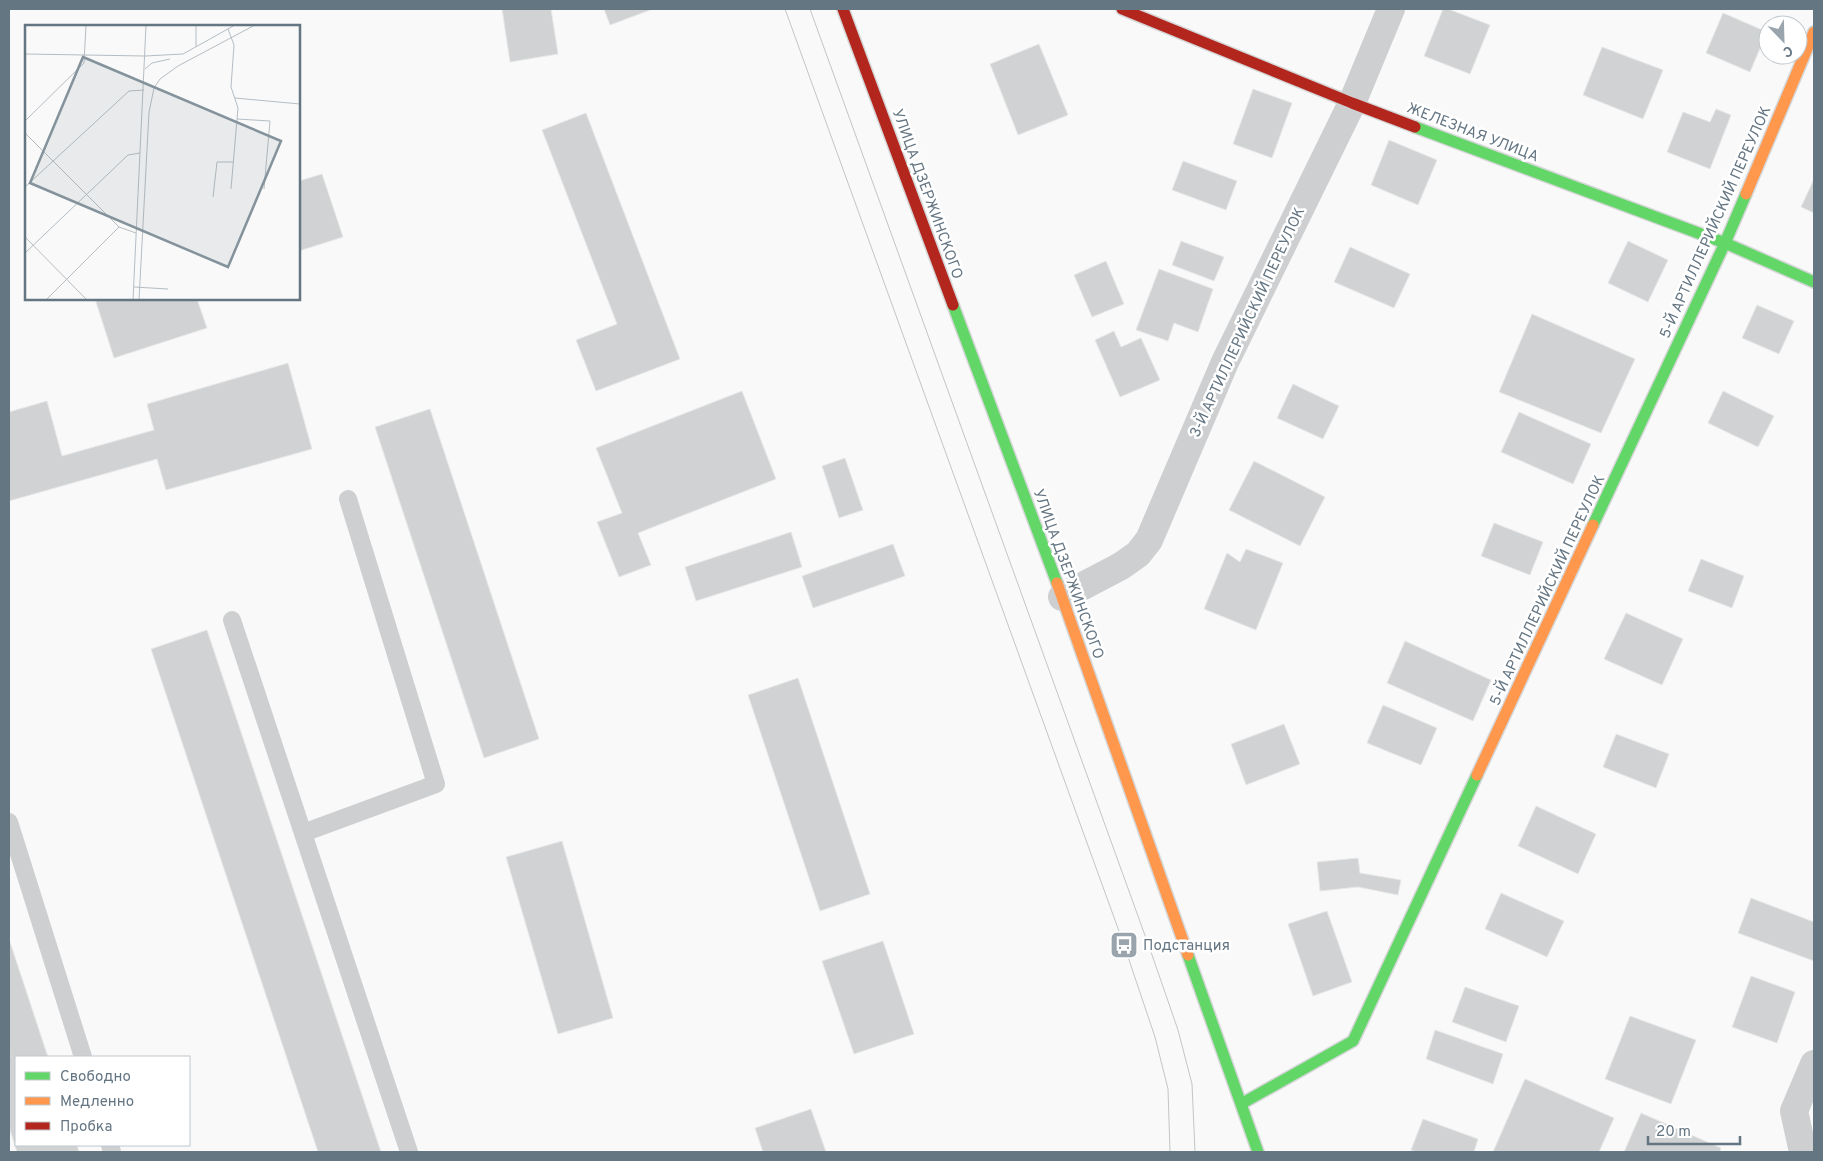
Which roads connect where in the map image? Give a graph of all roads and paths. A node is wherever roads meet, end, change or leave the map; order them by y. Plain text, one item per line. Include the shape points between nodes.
1 (843, 9) edge
2 (1122, 9) edge
3 (1391, 9) edge
4 (1814, 32) edge
5 (1352, 103) junction
6 (1725, 243) junction
7 (1814, 282) edge
8 (348, 499) dead end
9 (1062, 597) junction
10 (232, 620) dead end
11 (9, 822) edge
12 (303, 833) junction
13 (83, 1056) edge
14 (1814, 1064) edge
15 (1241, 1104) junction
16 (409, 1152) edge
17 (1258, 1152) edge
18 (1803, 1152) edge

1 - 9 street, УЛИЦА ДЗЕРЖИНСКОГО
2 - 5 street, ЖЕЛЕЗНАЯ УЛИЦА
3 - 5 street, 3-Й АРТИЛЛЕРИЙСКИЙ ПЕРЕУЛОК
4 - 6 street, 5-Й АРТИЛЛЕРИЙСКИЙ ПЕРЕУЛОК
5 - 6 street, ЖЕЛЕЗНАЯ УЛИЦА
5 - 9 street, 3-Й АРТИЛЛЕРИЙСКИЙ ПЕРЕУЛОК via 1225,362 1148,540 1138,554 1121,566
6 - 7 street, ЖЕЛЕЗНАЯ УЛИЦА
6 - 15 street, 5-Й АРТИЛЛЕРИЙСКИЙ ПЕРЕУЛОК via 1354,1041
8 - 12 lane via 436,784
9 - 15 street, УЛИЦА ДЗЕРЖИНСКОГО
10 - 12 lane
11 - 13 lane
12 - 16 lane
14 - 18 street via 1794,1112
15 - 17 street, УЛИЦА ДЗЕРЖИНСКОГО

